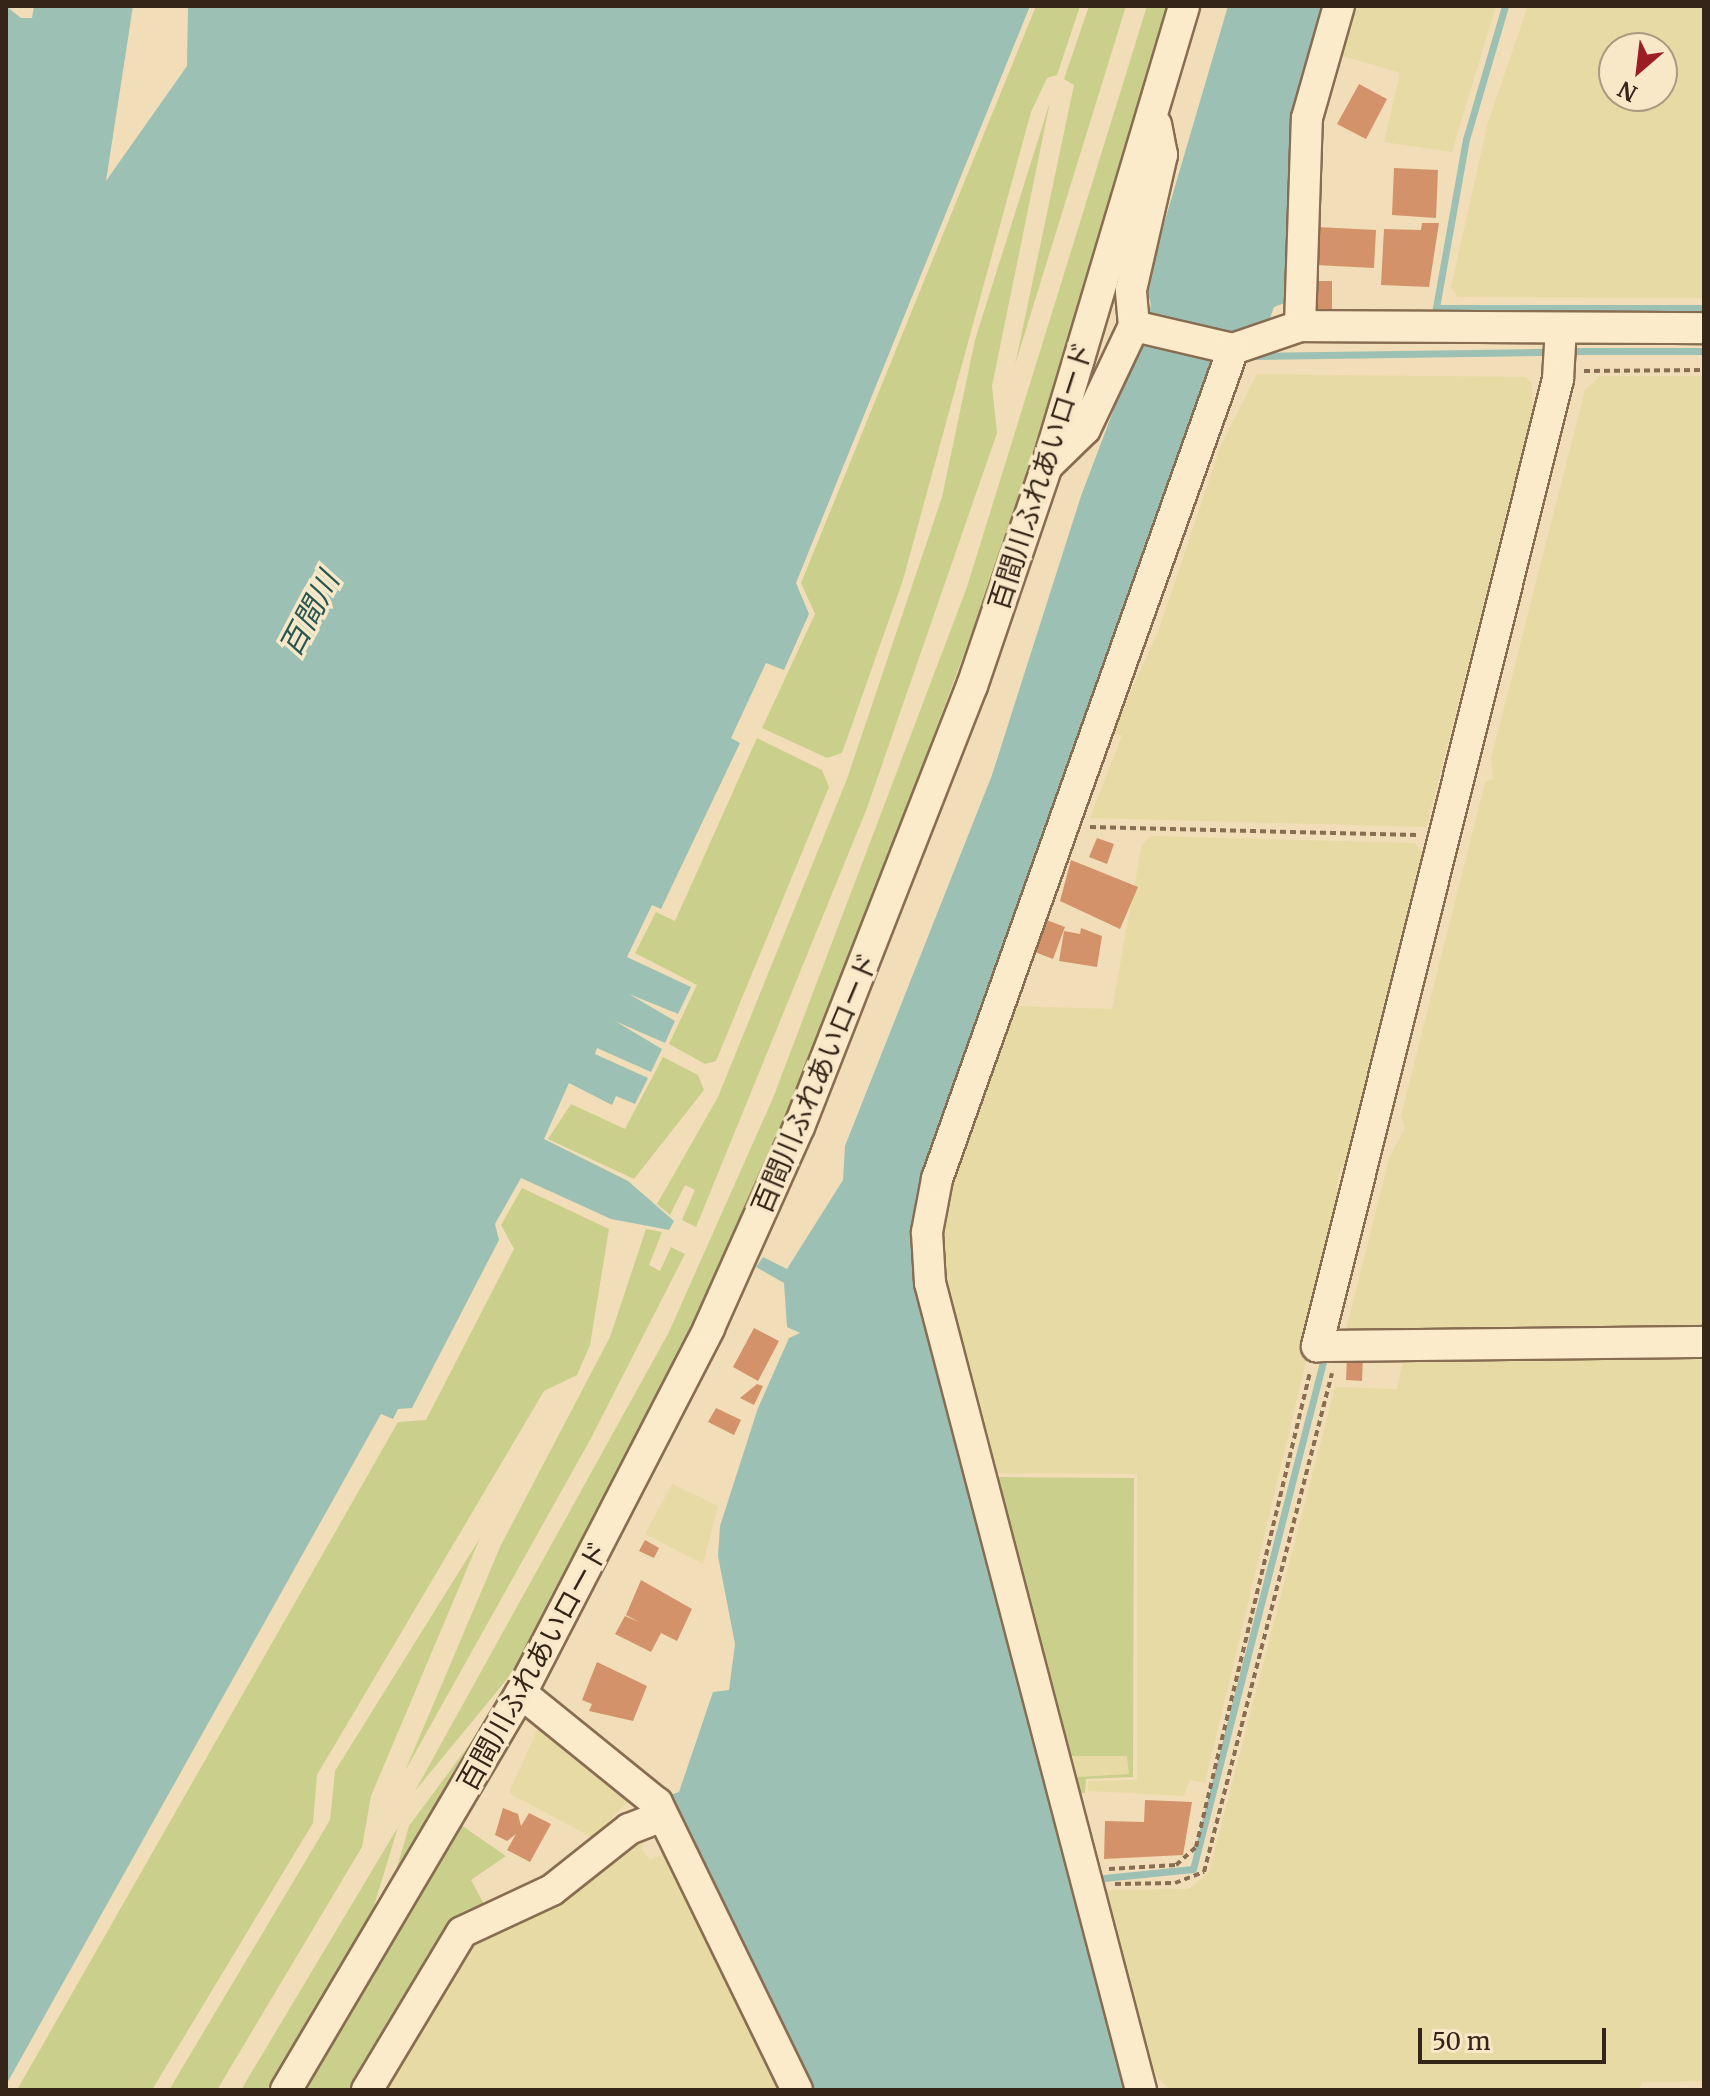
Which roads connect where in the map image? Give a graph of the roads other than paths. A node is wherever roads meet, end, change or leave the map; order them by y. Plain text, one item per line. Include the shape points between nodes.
1 (1184, 6) edge
2 (1339, 6) edge
3 (1152, 114) junction
4 (1138, 325) junction
5 (1300, 326) junction
6 (1704, 328) edge
7 (1560, 345) junction
8 (1229, 348) junction
9 (1047, 466) junction
10 (1704, 1342) edge
11 (521, 1693) junction
12 (663, 1816) junction
13 (286, 2090) edge
14 (367, 2090) edge
15 (797, 2090) edge
16 (1141, 2090) edge

1 - 3 street, 百間川ふれあいロード
2 - 5 street via 1307,118
3 - 4 street via 1162,155 1131,290
3 - 9 street, 百間川ふれあいロード
4 - 8 street
4 - 9 street via 1085,429
5 - 7 street
5 - 8 street
6 - 7 street
7 - 10 street via 1328,1346
8 - 16 street via 937,1179 927,1232 930,1283
9 - 11 street, 百間川ふれあいロード via 961,714 799,1127 695,1356
11 - 12 street via 628,1774
11 - 13 street, 百間川ふれあいロード
12 - 14 street via 629,1829 552,1890 462,1932
12 - 15 street

